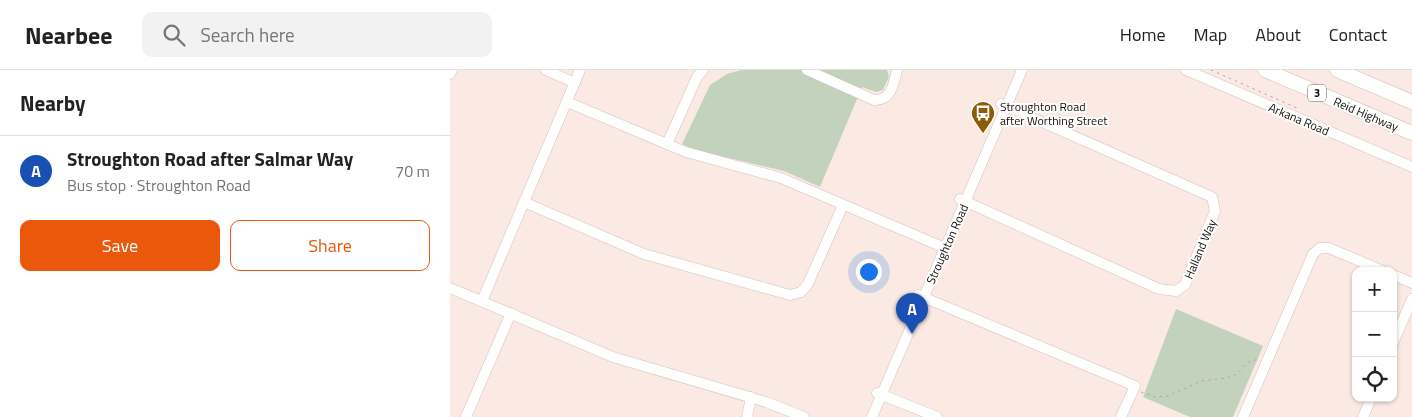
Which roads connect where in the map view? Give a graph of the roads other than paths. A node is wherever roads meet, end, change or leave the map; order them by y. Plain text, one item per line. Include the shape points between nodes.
1 (452, 70) edge
2 (546, 70) edge
3 (580, 70) edge
4 (703, 70) edge
5 (807, 70) edge
6 (897, 70) edge
7 (1015, 70) edge
8 (1022, 70) edge
9 (1186, 70) edge
10 (1265, 70) edge
11 (1337, 70) edge
12 (450, 74) edge
13 (575, 83) junction
14 (567, 102) junction
15 (1412, 102) edge
16 (1004, 105) junction
17 (1412, 134) edge
18 (667, 144) junction
19 (1412, 167) edge
20 (963, 201) junction
21 (524, 202) junction
22 (843, 205) junction
23 (942, 247) junction
24 (1374, 267) edge
25 (1397, 277) edge
26 (1412, 283) edge
27 (450, 288) edge
28 (921, 297) junction
29 (1412, 299) edge
30 (482, 301) junction
31 (511, 313) junction
32 (1397, 334) edge
33 (879, 394) junction
34 (751, 397) junction
35 (1369, 402) edge
36 (466, 417) edge
37 (747, 417) edge
38 (804, 417) edge
39 (865, 417) edge
40 (872, 417) edge
41 (937, 417) edge
42 (1121, 417) edge
43 (1243, 417) edge
44 (1363, 417) edge

1 - 12 street
2 - 13 street
3 - 13 street
4 - 18 street
5 - 6 street via 874,100 888,96
7 - 16 street, Stroughton Road
8 - 16 street, Stroughton Road
9 - 19 street, Arkana Road
10 - 17 highway, Reid Highway / 3
11 - 15 highway, 3
13 - 14 street
14 - 18 street
14 - 21 street
16 - 20 street, Stroughton Road
16 - 20 street, Halland Way via 1212,197 1216,212 1185,285 1176,291 1159,288
18 - 22 street via 781,178
20 - 23 street, Stroughton Road
21 - 22 street via 644,254 790,295 801,292 808,284
21 - 30 street
22 - 23 street
23 - 28 street, Stroughton Road
24 - 43 street via 1329,248 1320,248 1313,254
25 - 26 street
27 - 30 street
28 - 33 street, Stroughton Road
28 - 42 street via 1135,386
29 - 32 street
30 - 31 street
31 - 34 street via 612,357
31 - 36 street
33 - 39 street, Stroughton Road
33 - 40 street, Stroughton Road
33 - 41 street
34 - 37 street
34 - 38 street
35 - 44 street

